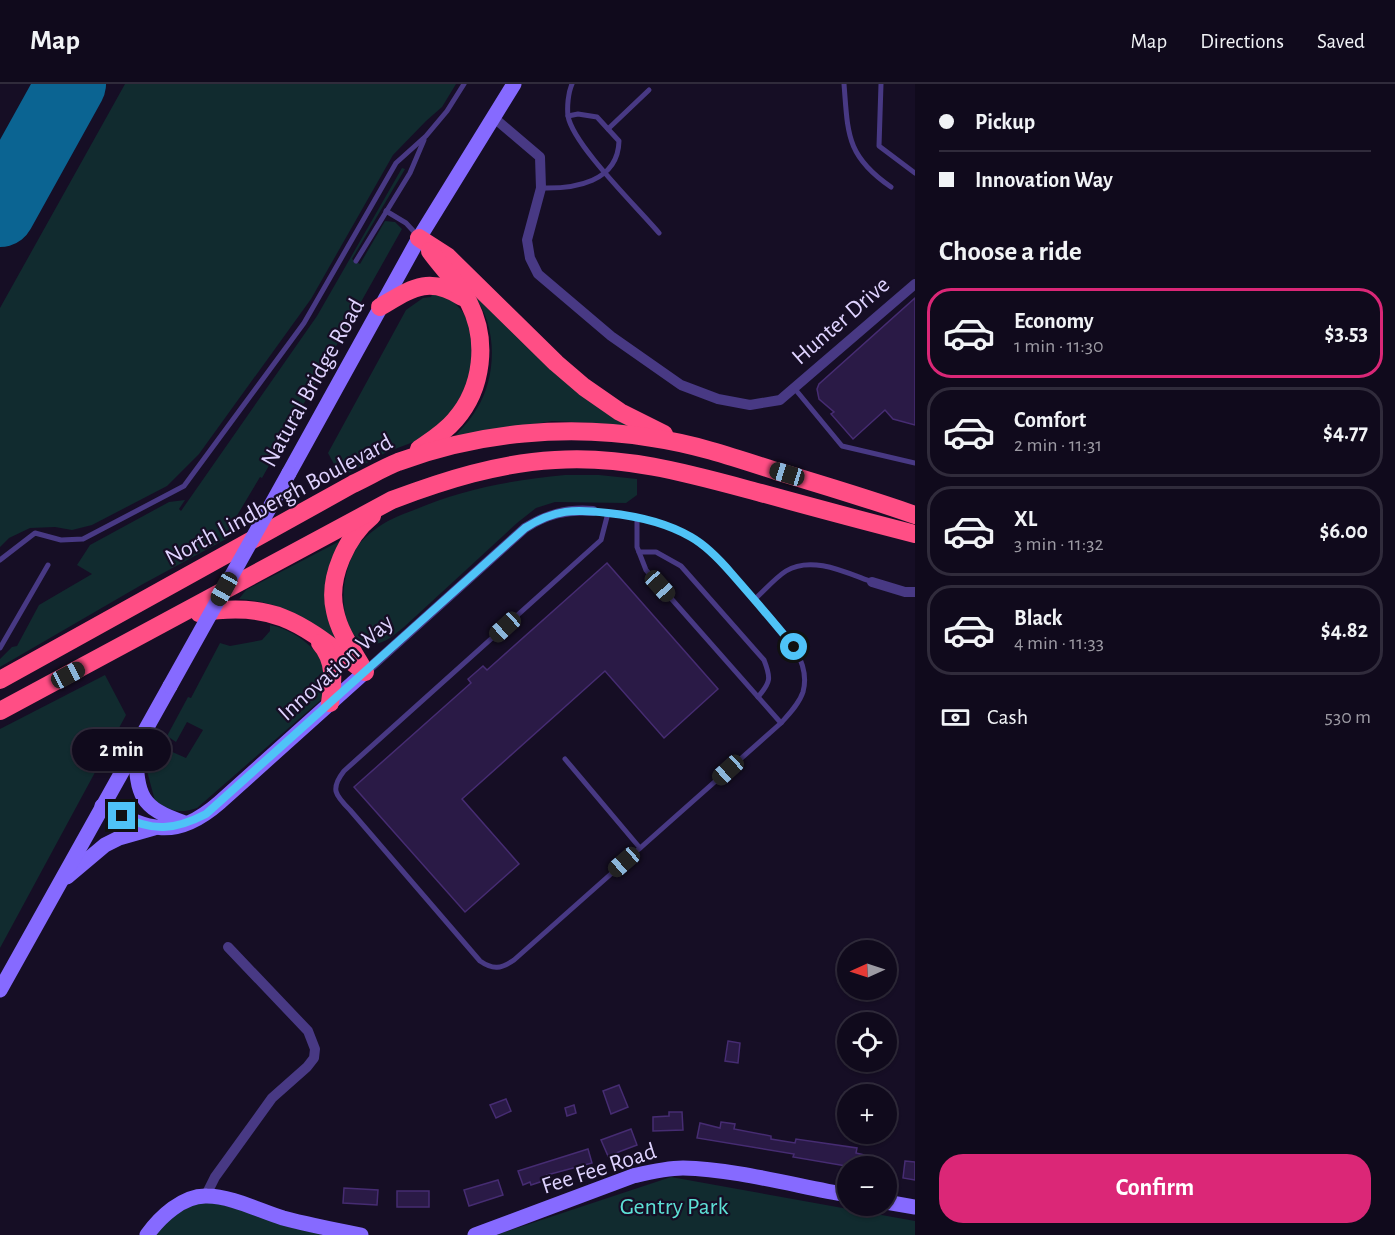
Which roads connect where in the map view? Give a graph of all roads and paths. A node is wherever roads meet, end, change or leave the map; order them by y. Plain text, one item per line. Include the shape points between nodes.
1 (464, 84) edge
2 (514, 84) edge
3 (572, 84) edge
4 (844, 84) edge
5 (881, 84) edge
6 (649, 90) dead end
7 (568, 116) junction
8 (493, 117) junction
9 (608, 129) junction
10 (426, 136) junction
11 (606, 173) junction
12 (915, 173) edge
13 (891, 187) dead end
14 (541, 188) junction
15 (386, 211) junction
16 (659, 232) dead end
17 (419, 238) junction
18 (356, 261) dead end
19 (915, 284) edge
20 (468, 302) junction
21 (380, 307) junction
22 (795, 388) junction
23 (699, 447) junction
24 (396, 463) junction
25 (915, 463) edge
26 (392, 500) junction
27 (592, 511) joint
28 (608, 513) junction
29 (915, 515) edge
30 (638, 519) junction
31 (915, 534) edge
32 (639, 552) junction
33 (0, 560) edge
34 (48, 565) dead end
35 (872, 582) joint
36 (915, 592) edge
37 (754, 599) junction
38 (168, 621) junction
39 (309, 630) junction
40 (0, 648) edge
41 (365, 672) junction
42 (0, 680) edge
43 (758, 697) junction
44 (330, 704) junction
45 (0, 711) edge
46 (781, 723) junction
47 (135, 746) junction
48 (565, 759) dead end
49 (102, 806) junction
50 (188, 824) junction
51 (156, 828) junction
52 (640, 848) junction
53 (60, 882) junction
54 (228, 947) dead end
55 (2, 983) edge
56 (837, 1193) edge
57 (206, 1195) junction
58 (897, 1204) edge
59 (915, 1208) edge
60 (147, 1235) edge
61 (361, 1235) edge
62 (475, 1235) edge

1 - 10 lane
2 - 8 main road, Natural Bridge Road
3 - 7 lane
4 - 13 lane via 848,130 854,149 867,168
5 - 12 lane via 879,146
6 - 9 lane
7 - 9 lane via 597,117
7 - 11 lane via 578,140
8 - 14 street, Hunter Drive via 540,158
8 - 17 main road, Natural Bridge Road
9 - 11 lane via 619,141 618,153
10 - 15 lane
10 - 33 lane via 396,163 304,323 184,486 83,539 61,540 35,533
11 - 14 lane via 579,186
11 - 16 lane
14 - 22 street, Hunter Drive via 527,240 530,258 538,274 611,336 681,385 718,399 760,404 780,400
15 - 17 lane via 406,223
15 - 18 lane
17 - 20 highway
17 - 21 main road, Natural Bridge Road
17 - 23 highway via 447,256 584,387 641,423
19 - 22 street, Hunter Drive
20 - 21 highway via 447,287 420,286
20 - 24 highway via 478,327 481,350 478,375 468,401 440,435
21 - 47 main road, Natural Bridge Road, bridge
22 - 25 lane via 842,446
23 - 24 highway, North Lindbergh Boulevard via 616,432 528,432 438,449
23 - 29 highway, North Lindbergh Boulevard
24 - 42 highway, North Lindbergh Boulevard
26 - 31 highway via 498,467 555,460 608,460 662,467
26 - 38 highway
26 - 41 highway via 356,532 337,570 333,591 340,627
27 - 28 lane
27 - 41 street, Innovation Way via 561,511 525,528
28 - 30 lane
28 - 52 lane via 601,540 344,771 335,787 336,797 488,967 504,967 514,960
30 - 32 lane
30 - 37 lane via 666,525 692,537
32 - 43 lane via 646,570
32 - 43 lane via 656,552 681,566 764,660 770,673 768,686
34 - 40 lane
35 - 36 street
35 - 37 lane via 846,572 800,564
37 - 46 lane via 794,647 804,670 803,692
38 - 39 highway via 224,609 248,609 279,615
38 - 45 highway
39 - 41 highway
39 - 44 highway via 330,661
41 - 44 main road, Innovation Way
43 - 46 lane
44 - 50 main road, Innovation Way via 212,809
46 - 52 lane
47 - 49 main road, Natural Bridge Road
47 - 50 main road via 142,797 153,810
48 - 52 lane
49 - 51 main road, Innovation Way
49 - 53 main road, Natural Bridge Road
50 - 51 main road, Innovation Way
51 - 53 main road via 112,842
53 - 55 main road, Natural Bridge Road
54 - 57 street via 308,1031 315,1049 307,1067 272,1098
56 - 62 main road, Fee Fee Road via 716,1171 657,1170
57 - 60 main road via 175,1207
57 - 61 main road
58 - 59 main road

